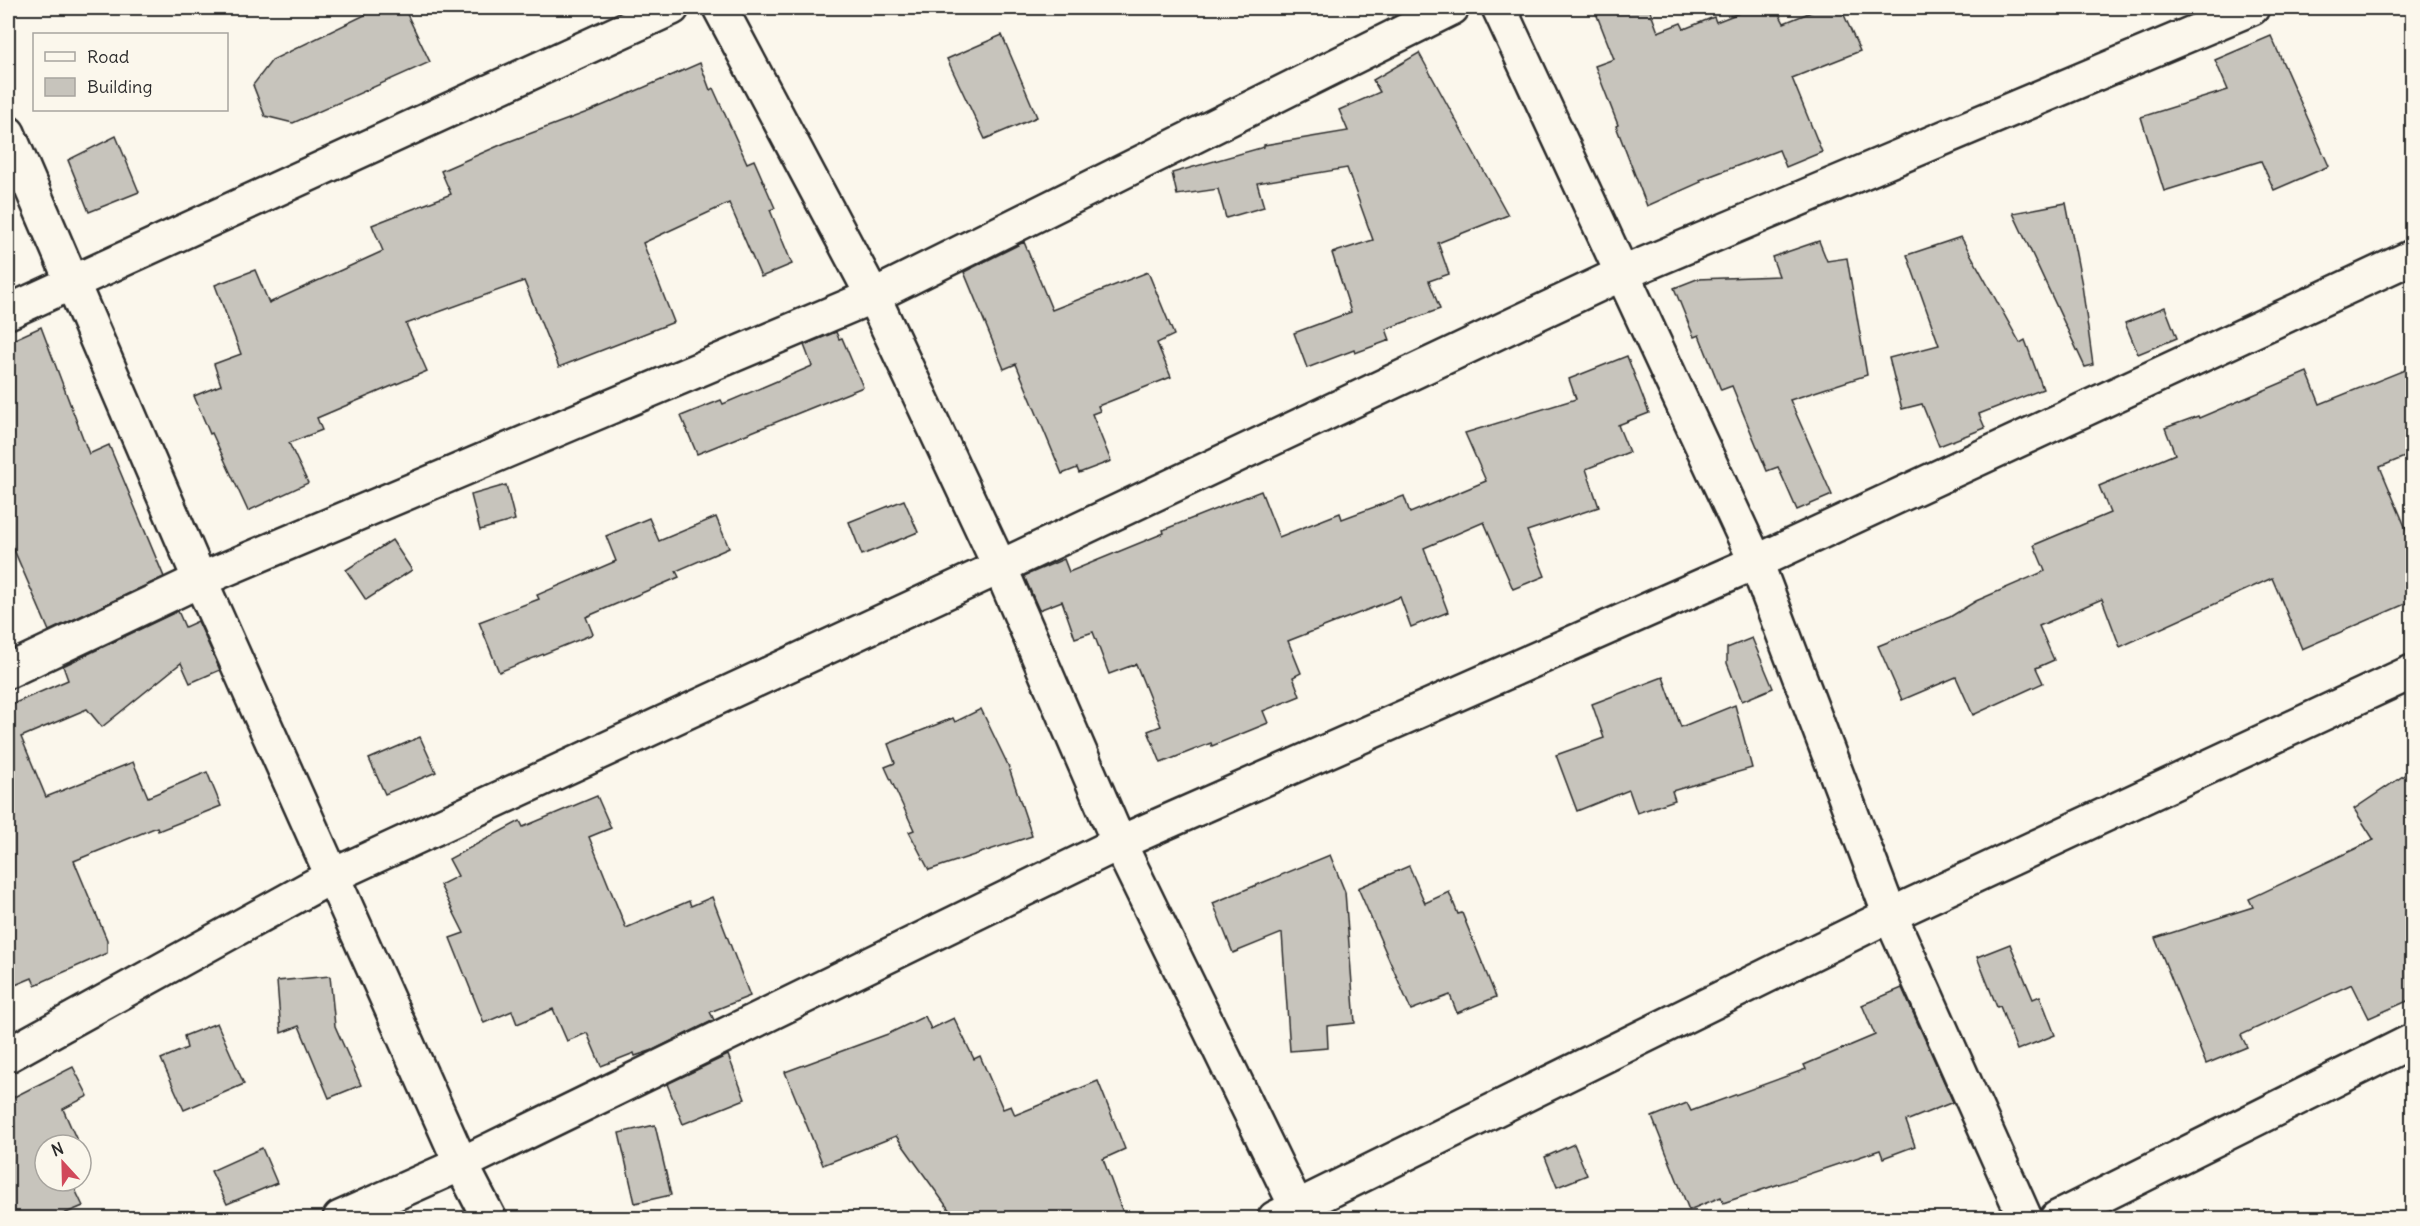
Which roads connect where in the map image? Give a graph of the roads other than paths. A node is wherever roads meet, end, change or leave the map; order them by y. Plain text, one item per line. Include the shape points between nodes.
1 (672, 8) edge
2 (720, 8) edge
3 (1452, 8) edge
4 (1498, 8) edge
5 (2252, 8) edge
6 (8, 133) edge
7 (2412, 257) edge
8 (1621, 274) junction
9 (72, 281) junction
10 (873, 296) junction
11 (8, 312) edge
12 (1756, 562) junction
13 (1000, 567) junction
14 (200, 580) junction
15 (8, 671) edge
16 (2412, 672) edge
17 (1119, 843) junction
18 (332, 876) junction
19 (1890, 915) junction
20 (2412, 1041) edge
21 (8, 1055) edge
22 (461, 1164) junction
23 (1292, 1215) edge
24 (340, 1218) edge
25 (489, 1218) edge
26 (2025, 1218) edge
27 (2057, 1218) edge

1 - 9 street
2 - 10 street
3 - 10 street
4 - 8 street
5 - 8 street
6 - 9 street
7 - 12 street
8 - 12 street
8 - 13 street
9 - 11 street
9 - 14 street
10 - 13 street
10 - 14 street
12 - 17 street
12 - 19 street
13 - 17 street
13 - 18 street
14 - 15 street
14 - 18 street
16 - 19 street
17 - 22 street
17 - 23 street
18 - 21 street
18 - 22 street
19 - 23 street
19 - 26 street
20 - 27 street
22 - 24 street
22 - 25 street

